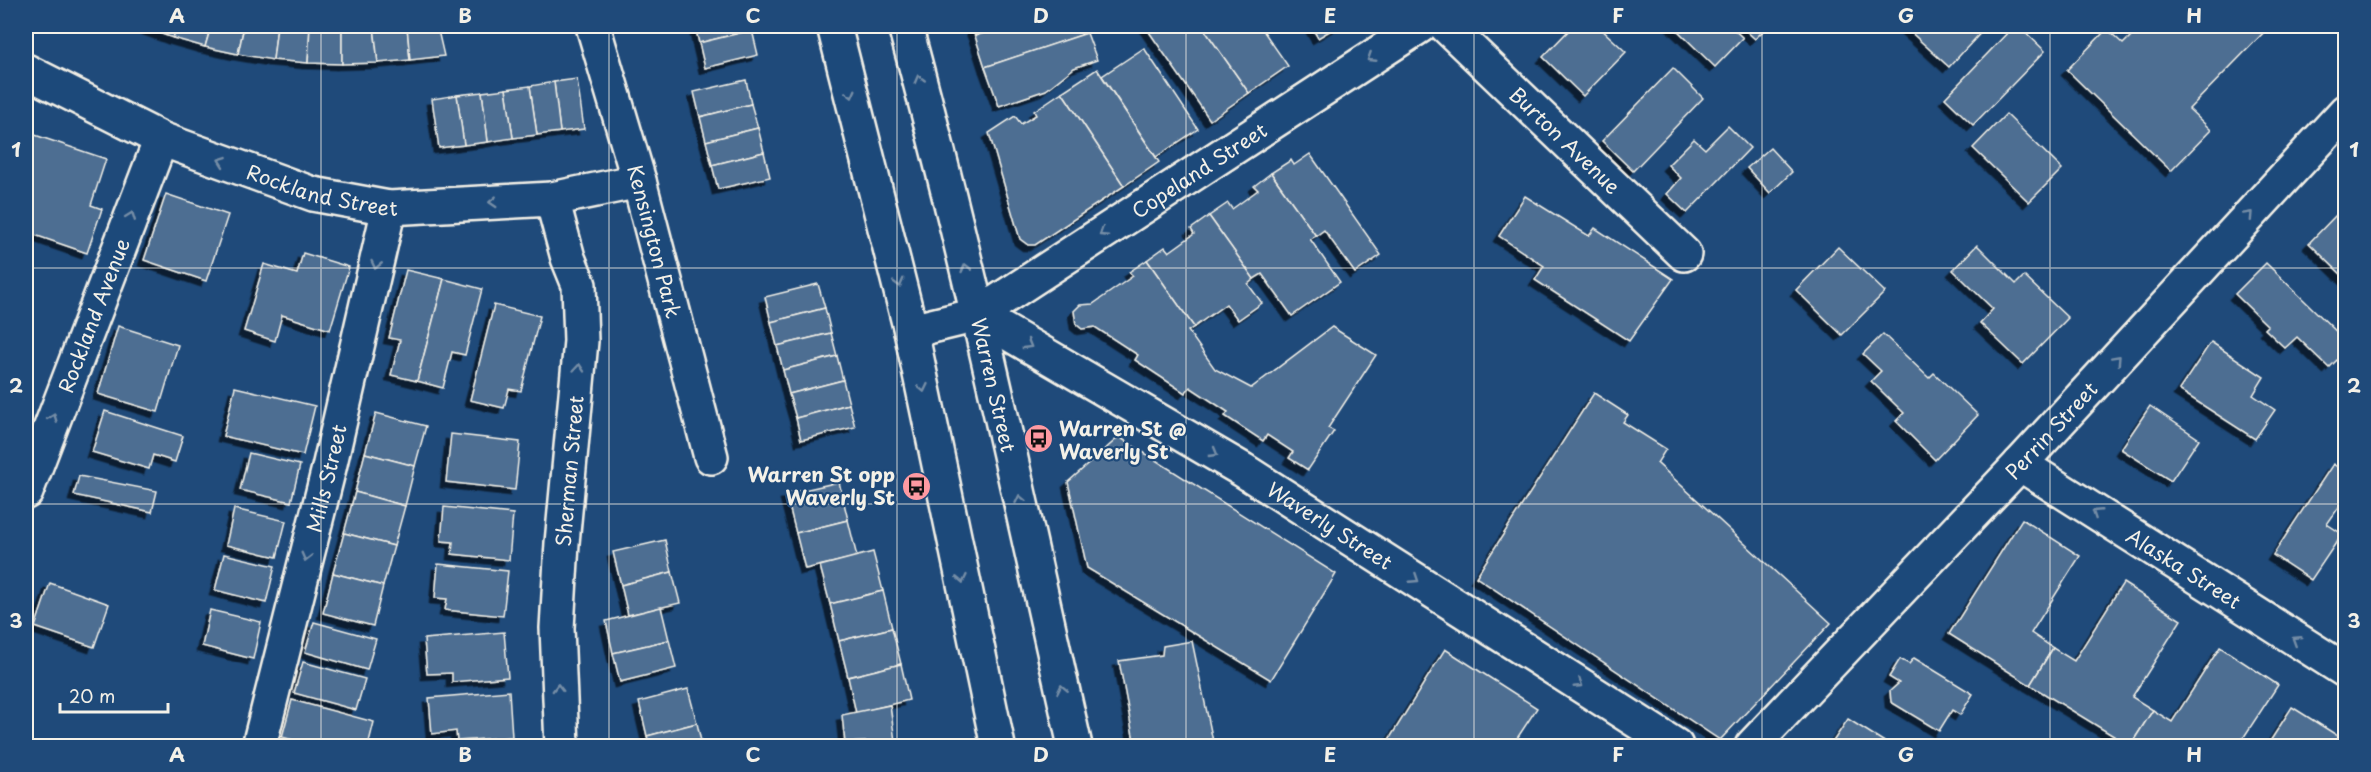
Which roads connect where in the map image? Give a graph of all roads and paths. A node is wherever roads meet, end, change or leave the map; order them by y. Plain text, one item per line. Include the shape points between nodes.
1 (593, 26) edge
2 (834, 26) edge
3 (905, 26) edge
4 (1420, 26) edge
5 (1446, 26) edge
6 (26, 71) edge
7 (2346, 111) edge
8 (161, 140) junction
9 (639, 181) junction
10 (552, 199) junction
11 (389, 208) junction
12 (1684, 254) dead end
13 (977, 315) junction
14 (911, 331) junction
15 (711, 457) dead end
16 (2020, 464) junction
17 (26, 492) edge
18 (2346, 671) edge
19 (259, 747) edge
20 (562, 747) edge
21 (998, 747) edge
22 (1075, 747) edge
23 (1677, 747) edge
24 (1752, 747) edge

1 - 9 street, Kensington Park
2 -> 14 street
13 -> 3 street, Warren Street
4 -> 13 street, Copeland Street
5 - 12 street, Burton Avenue
6 - 8 street, Rockland Street
16 -> 7 street, Perrin Street
11 -> 8 street, Rockland Street via 314,195
17 -> 8 street, Rockland Avenue
9 - 10 street, Rockland Street
9 - 15 street, Kensington Park
10 -> 11 street, Rockland Street
20 -> 10 street, Sherman Street via 557,628 581,341 579,285
11 -> 19 street, Mills Street
13 - 14 street, Copeland Street
22 -> 13 street, Warren Street
13 -> 23 street, Waverly Street via 1243,470
14 -> 21 street
18 -> 16 street, Alaska Street
16 - 24 street, Perrin Street

